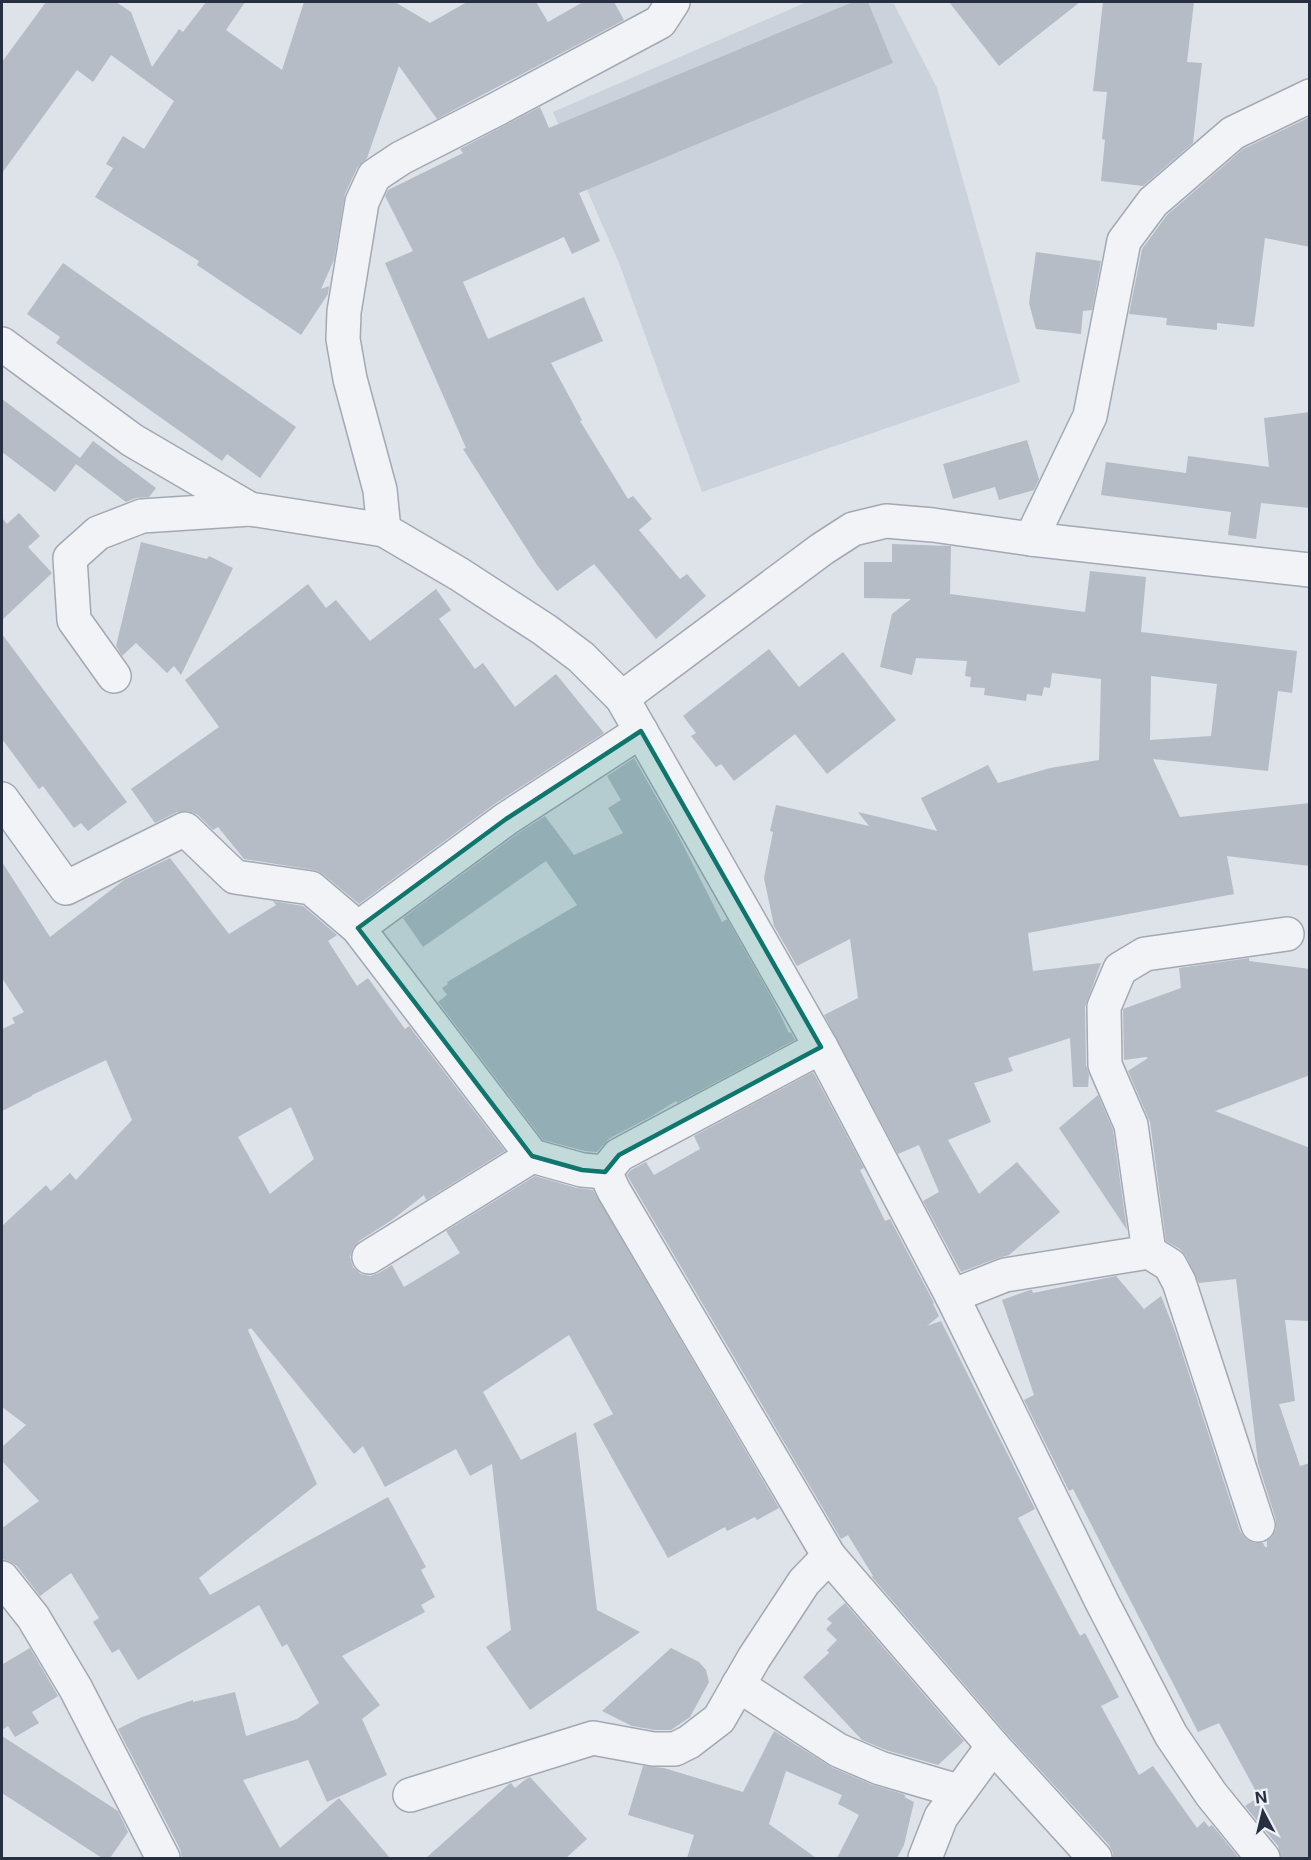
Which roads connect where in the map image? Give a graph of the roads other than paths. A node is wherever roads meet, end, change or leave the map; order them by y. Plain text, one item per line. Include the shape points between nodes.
1 (673, 2) edge
2 (1310, 96) edge
3 (2, 344) edge
4 (250, 510) junction
5 (384, 530) junction
6 (1031, 539) junction
7 (1310, 570) edge
8 (114, 676) dead end
9 (621, 698) junction
10 (641, 731) junction
11 (2, 798) edge
12 (358, 928) junction
13 (1287, 934) dead end
14 (821, 1047) junction
15 (532, 1156) junction
16 (605, 1172) junction
17 (1149, 1252) junction
18 (369, 1257) dead end
19 (952, 1296) junction
20 (1258, 1525) dead end
21 (829, 1556) junction
22 (2, 1578) edge
23 (738, 1685) junction
24 (993, 1746) junction
25 (958, 1791) junction
26 (410, 1795) dead end
27 (163, 1858) edge
28 (925, 1858) edge
29 (1095, 1858) edge
30 (1263, 1858) edge

1 - 5 street via 660,22 401,158 374,176 362,202 343,339 380,490
2 - 6 street via 1233,133 1153,202 1124,241 1090,416
3 - 4 street via 132,440
4 - 5 street
4 - 8 street via 142,516 98,533 70,558 74,620
5 - 9 street via 545,630 581,657
6 - 7 street
6 - 9 street via 886,521 853,529
9 - 10 street
10 - 12 street via 506,819
10 - 14 street
11 - 12 street via 66,888 185,829 234,877 311,888
12 - 15 street
13 - 17 street via 1145,954 1120,969 1104,1007 1105,1065 1131,1125
14 - 16 street via 619,1155
14 - 19 street
15 - 16 street
15 - 18 street
16 - 21 street
17 - 19 street via 1005,1275
17 - 20 street via 1170,1265 1179,1282
19 - 30 street via 1171,1735 1211,1794
21 - 23 street via 804,1582
21 - 24 street
22 - 27 street via 33,1617 76,1689
23 - 25 street via 838,1750 880,1768
23 - 26 street via 719,1719 675,1749 593,1738
24 - 25 street
24 - 29 street
25 - 28 street via 940,1817

